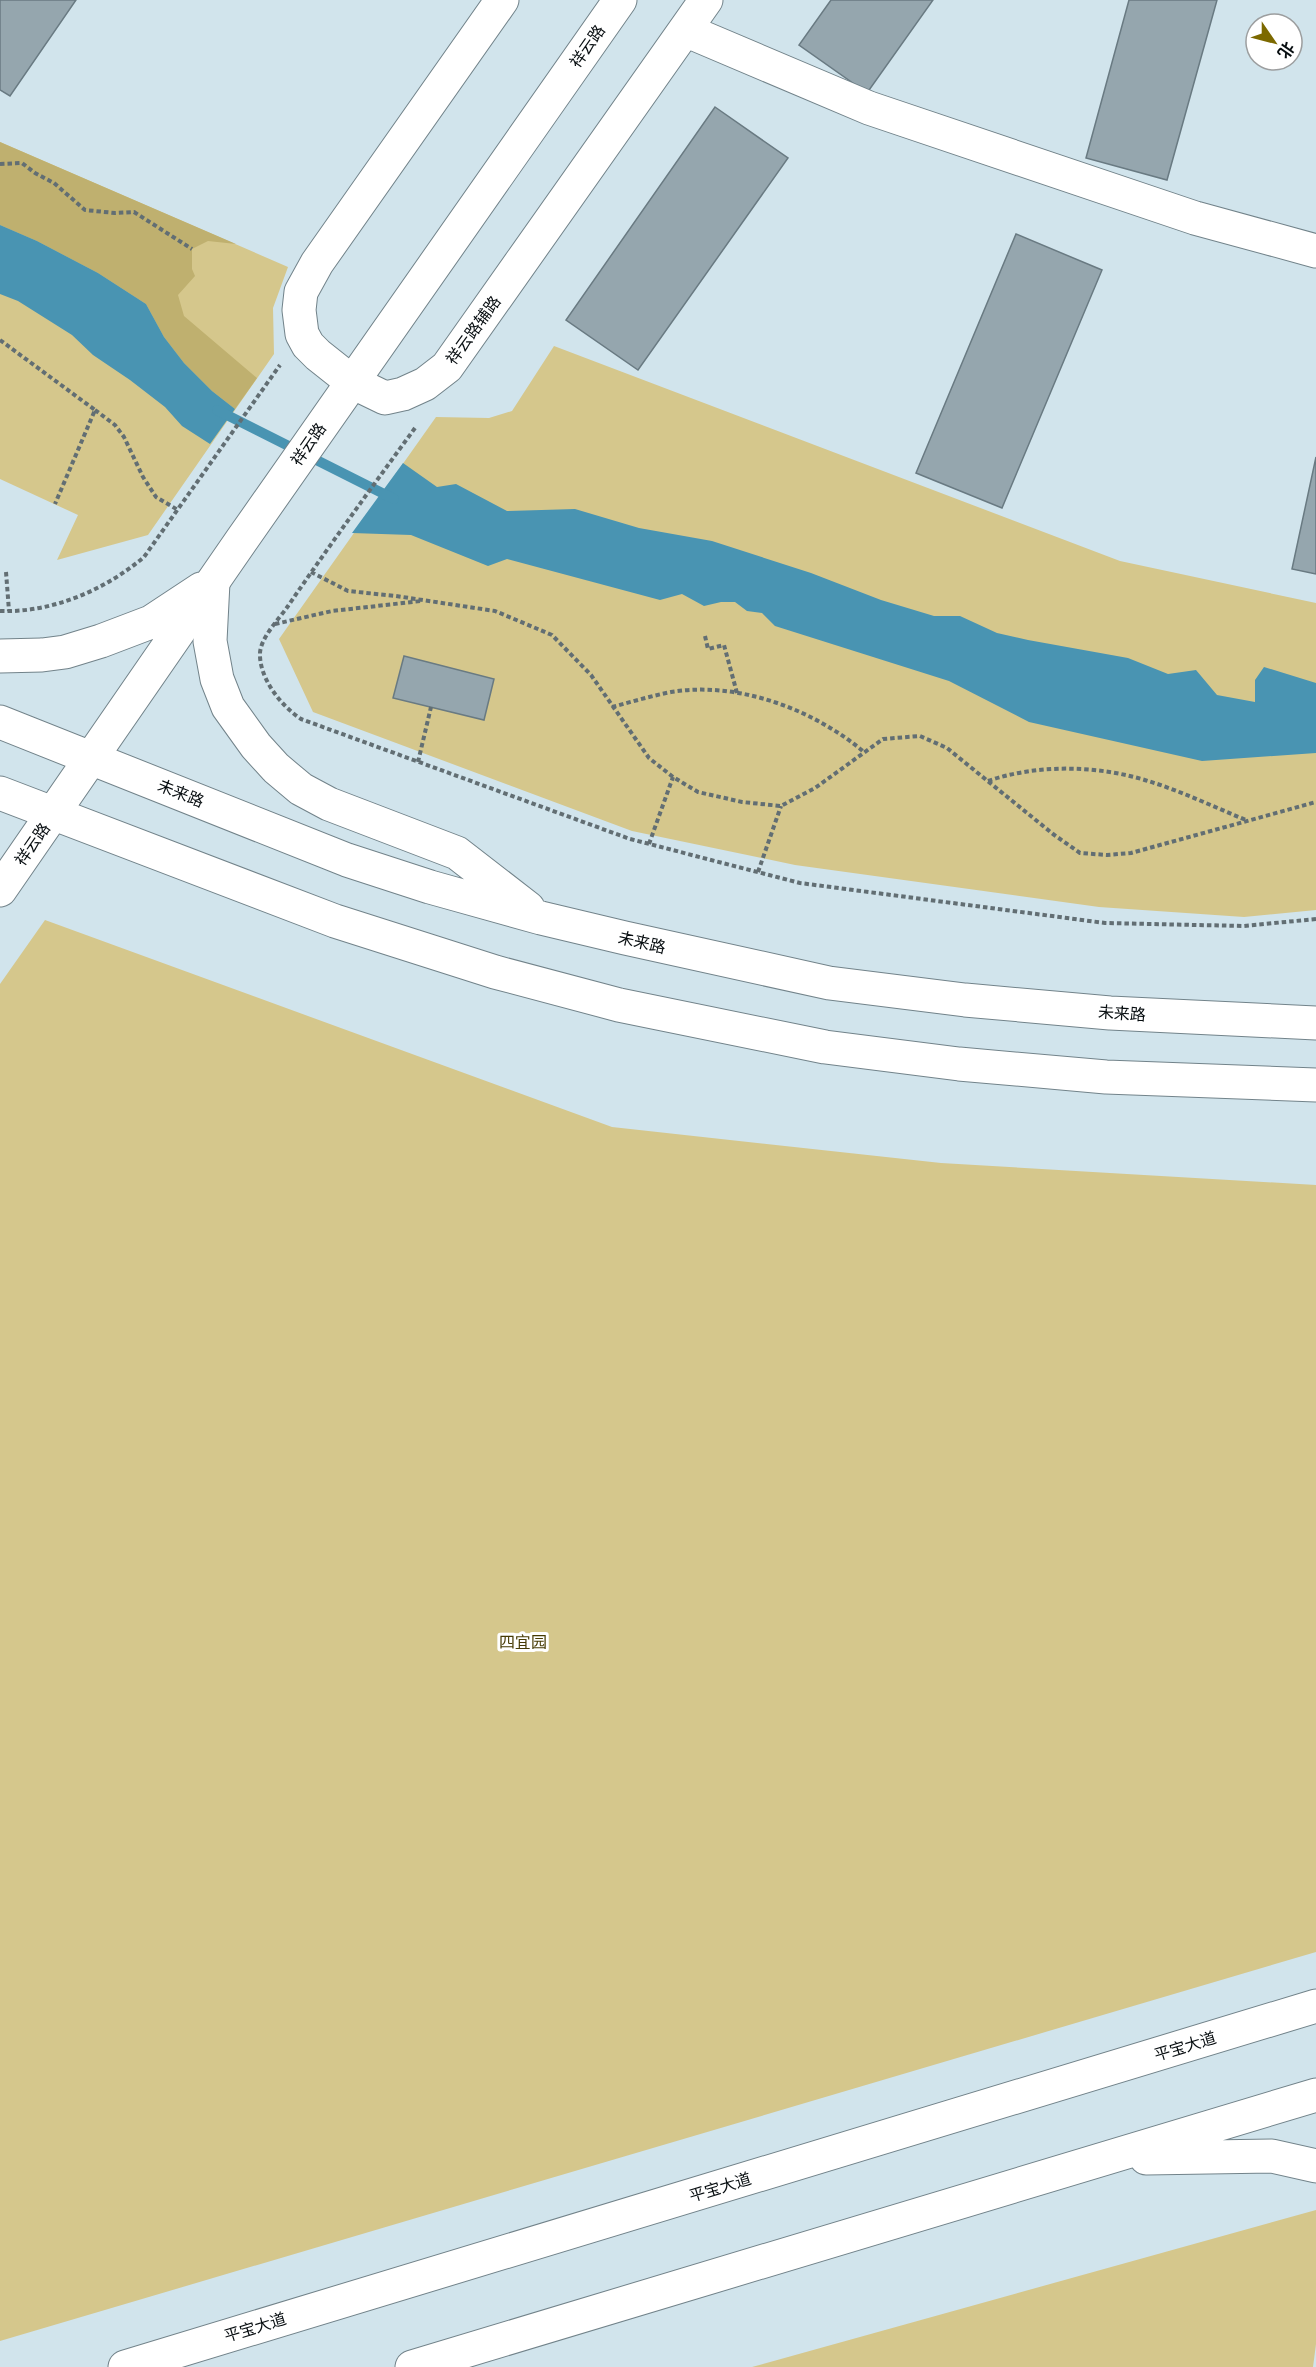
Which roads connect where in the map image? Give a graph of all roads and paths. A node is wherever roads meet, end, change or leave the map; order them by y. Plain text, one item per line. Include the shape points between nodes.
1 (502, 0) edge
2 (620, 0) edge
3 (706, 0) edge
4 (685, 30) junction
5 (0, 164) edge
6 (192, 249) dead end
7 (1316, 251) edge
8 (0, 340) edge
9 (344, 394) junction
10 (255, 401) dead end
11 (94, 410) junction
12 (396, 455) dead end
13 (55, 504) dead end
14 (178, 510) junction
15 (6, 572) dead end
16 (311, 572) junction
17 (213, 582) junction
18 (428, 600) junction
19 (0, 611) edge
20 (9, 611) junction
21 (275, 624) junction
22 (705, 636) dead end
23 (0, 656) edge
24 (737, 693) junction
25 (278, 696) junction
26 (269, 699) dead end
27 (431, 707) dead end
28 (612, 707) junction
29 (0, 722) edge
30 (864, 752) junction
31 (93, 758) junction
32 (418, 762) junction
33 (673, 777) junction
34 (988, 781) junction
35 (0, 793) edge
36 (1316, 802) edge
37 (781, 806) junction
38 (53, 814) junction
39 (1247, 821) junction
40 (649, 844) junction
41 (758, 872) junction
42 (0, 891) edge
43 (541, 918) junction
44 (1316, 919) edge
45 (1316, 1023) edge
46 (1316, 1085) edge
47 (1316, 2006) edge
48 (1316, 2096) edge
49 (1099, 2160) junction
50 (1316, 2166) edge
51 (125, 2367) edge
52 (412, 2367) edge

1 - 9 main road, 祥云路辅路 via 301,292 302,334
2 - 9 main road, 祥云路
3 - 4 main road, 祥云路辅路
4 - 7 main road via 869,108 1196,218
4 - 9 main road, 祥云路辅路 via 447,367 403,394 385,398
5 - 6 path via 22,162 85,210 134,212
8 - 11 path
9 - 17 main road, 祥云路
10 - 14 path
11 - 13 path
11 - 14 path via 124,437 156,497
12 - 16 path
14 - 20 path via 144,556 103,587 38,608
15 - 20 path
16 - 18 path via 348,591
16 - 21 path
17 - 23 main road via 151,622 101,641 65,652
17 - 31 main road, 祥云路
17 - 43 main road via 210,641 217,679 228,707 276,768 329,804 458,854
18 - 21 path via 332,611
18 - 28 path via 495,611 552,635 591,675
19 - 20 path
21 - 25 path via 260,650 262,671
22 - 24 path via 708,649 724,645
24 - 28 path via 671,692
24 - 30 path via 809,716 842,734
25 - 26 path
25 - 32 path via 287,710 301,719
27 - 32 path
28 - 33 path via 649,758
29 - 31 main road, 未来路
30 - 34 path via 883,739 920,736 947,748
30 - 37 path via 815,788
31 - 38 main road, 祥云路
31 - 43 main road, 未来路 via 347,860
32 - 40 path
33 - 37 path via 698,792
33 - 40 path
34 - 39 path via 1025,771 1069,769 1107,773 1147,780
34 - 39 path via 1080,852 1131,853
35 - 38 main road
36 - 39 path
37 - 41 path
38 - 42 main road, 祥云路
38 - 46 main road via 335,921 495,972 619,1005 825,1047 959,1064 1106,1077
40 - 41 path
41 - 44 path via 800,883 1106,923 1244,926
43 - 45 main road, 未来路 via 829,983 1110,1013
47 - 51 main road, 平宝大道
48 - 49 main road
49 - 50 main road via 1261,2156
49 - 52 main road

